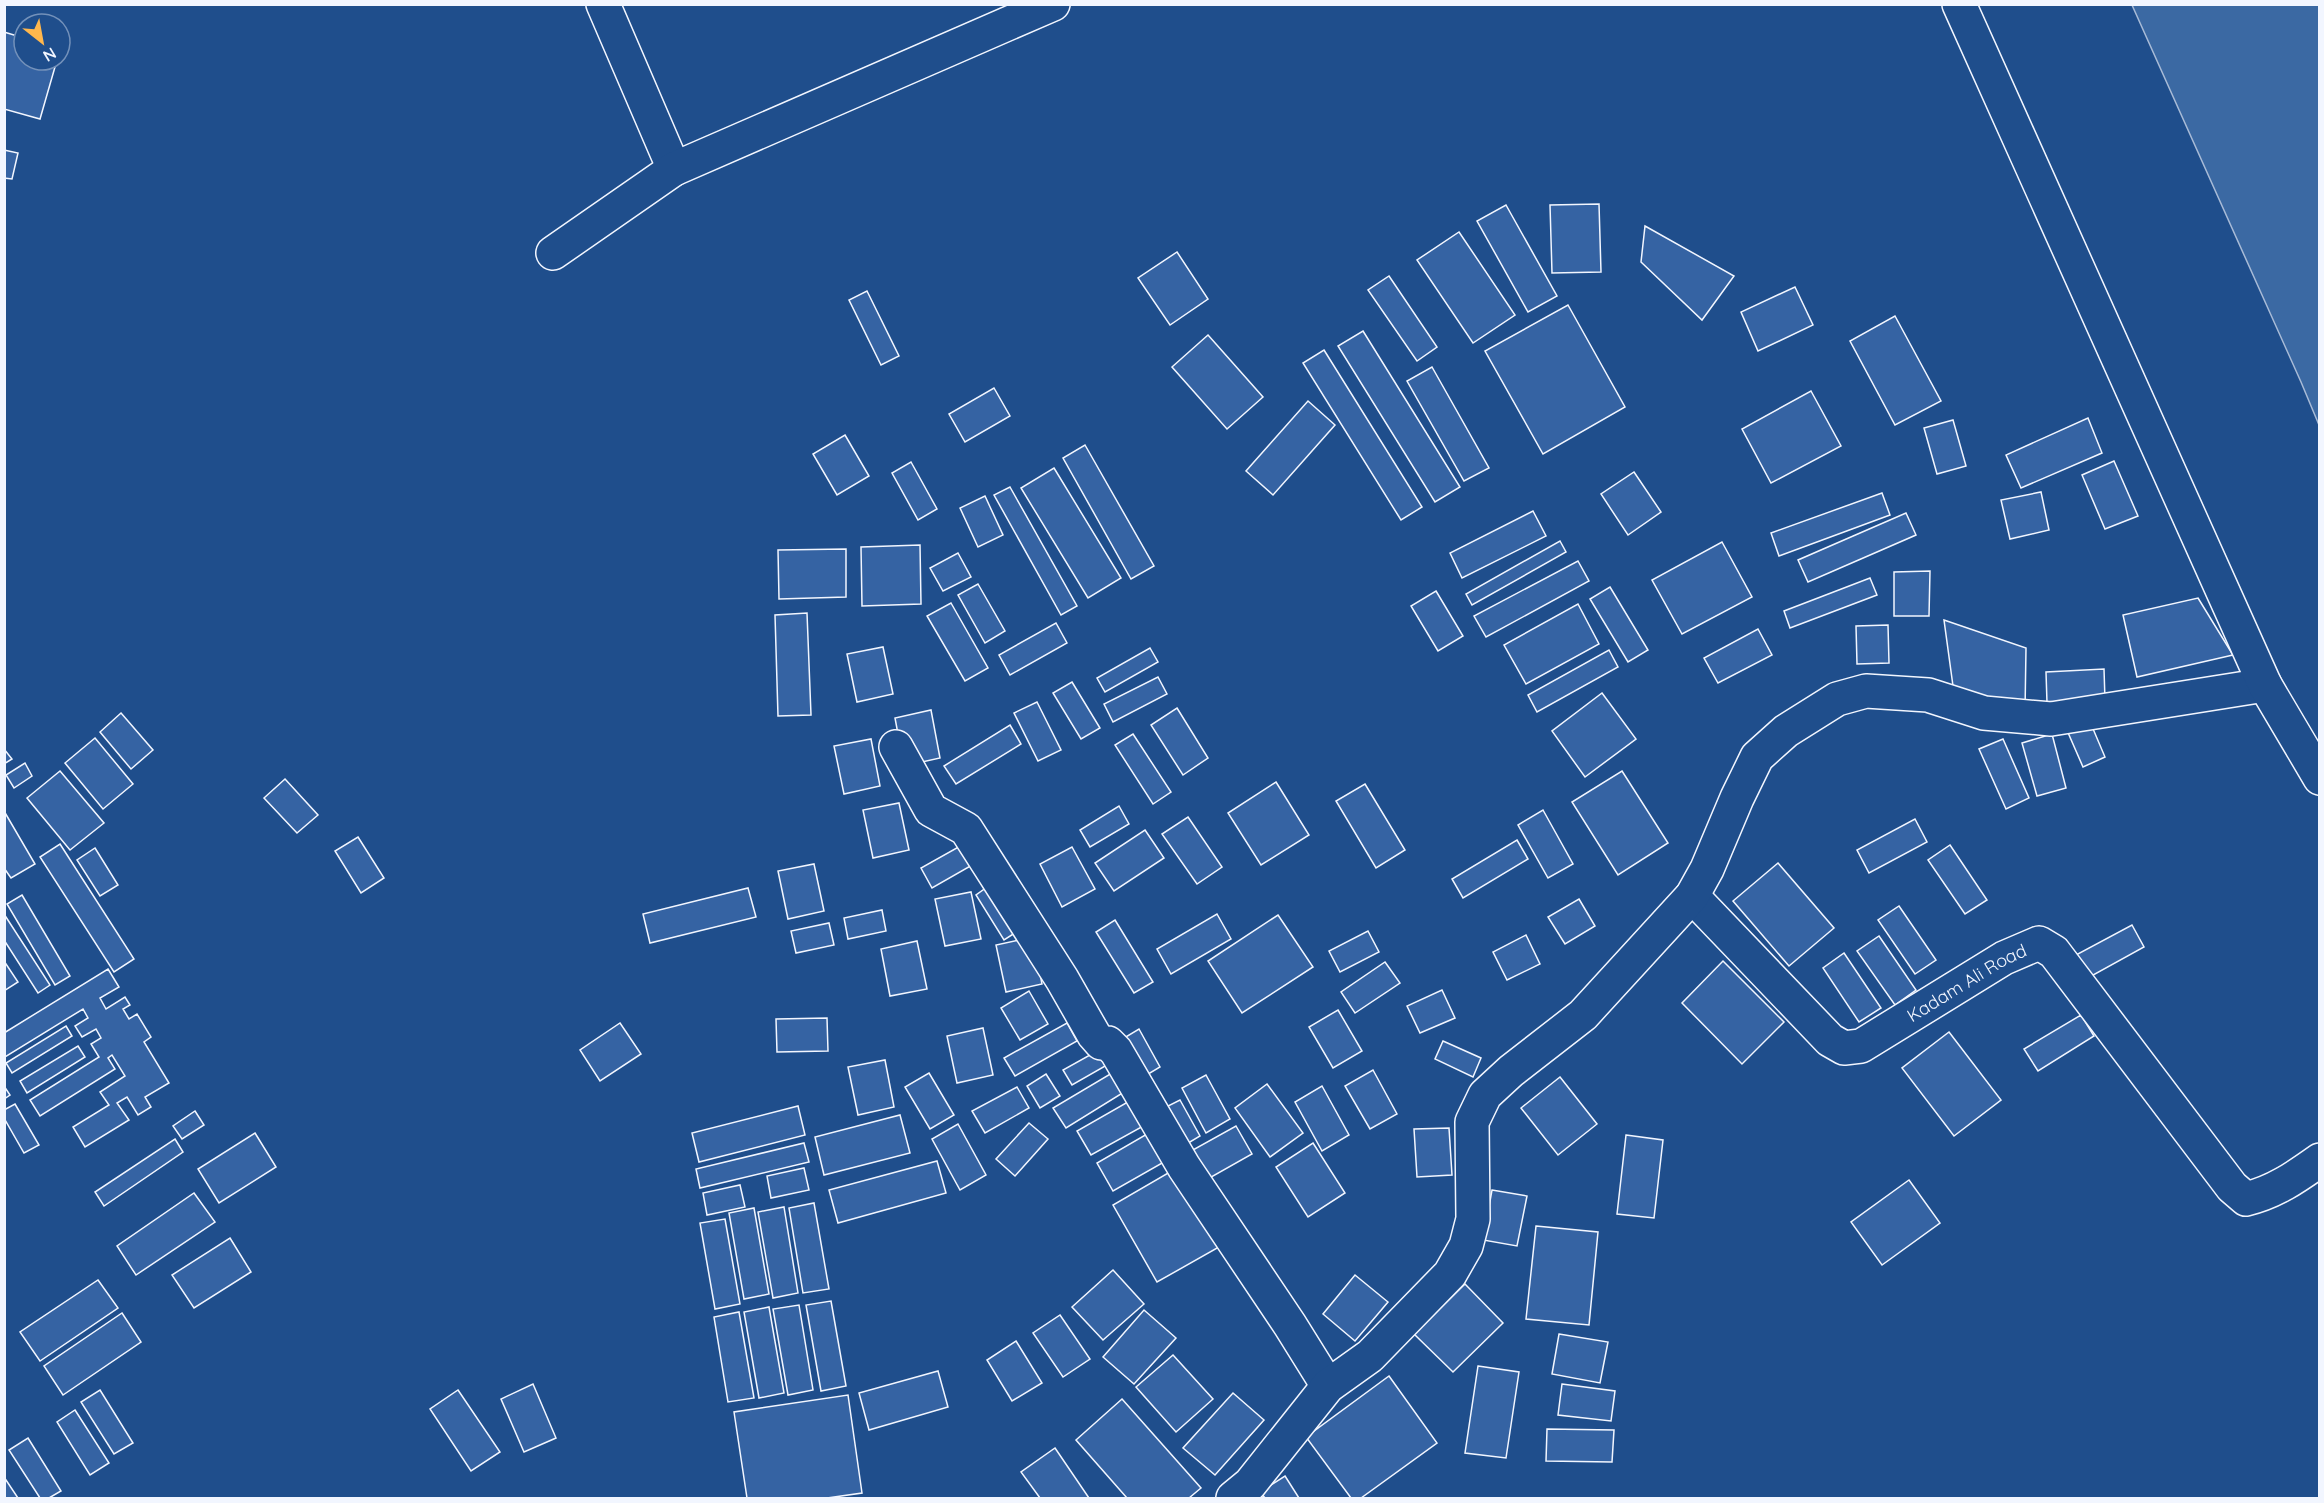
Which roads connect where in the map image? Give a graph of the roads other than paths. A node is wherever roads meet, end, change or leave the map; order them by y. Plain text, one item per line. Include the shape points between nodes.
1 (603, 4) edge
2 (1053, 4) edge
3 (1959, 4) edge
4 (674, 170) junction
5 (553, 253) dead end
6 (2265, 684) junction
7 (896, 747) dead end
8 (2319, 778) edge
9 (1692, 896) junction
10 (2319, 1160) edge
11 (1328, 1386) junction
12 (1233, 1498) edge

1 - 4 street
2 - 4 street
3 - 6 street
4 - 5 street
6 - 8 street
6 - 9 street via 2051,720 1984,712 1928,695 1866,691 1837,699 1786,731 1757,757
7 - 11 street via 931,810 966,829 1094,1035 1116,1051 1184,1167
9 - 10 street, Kadam Ali Road via 1830,1040 1845,1048 1861,1046 2004,958 2039,943 2054,952 2232,1187 2246,1199 2286,1184
9 - 11 street via 1583,1015 1485,1095 1472,1122 1473,1219 1466,1246 1450,1274 1370,1356
11 - 12 street via 1250,1484

